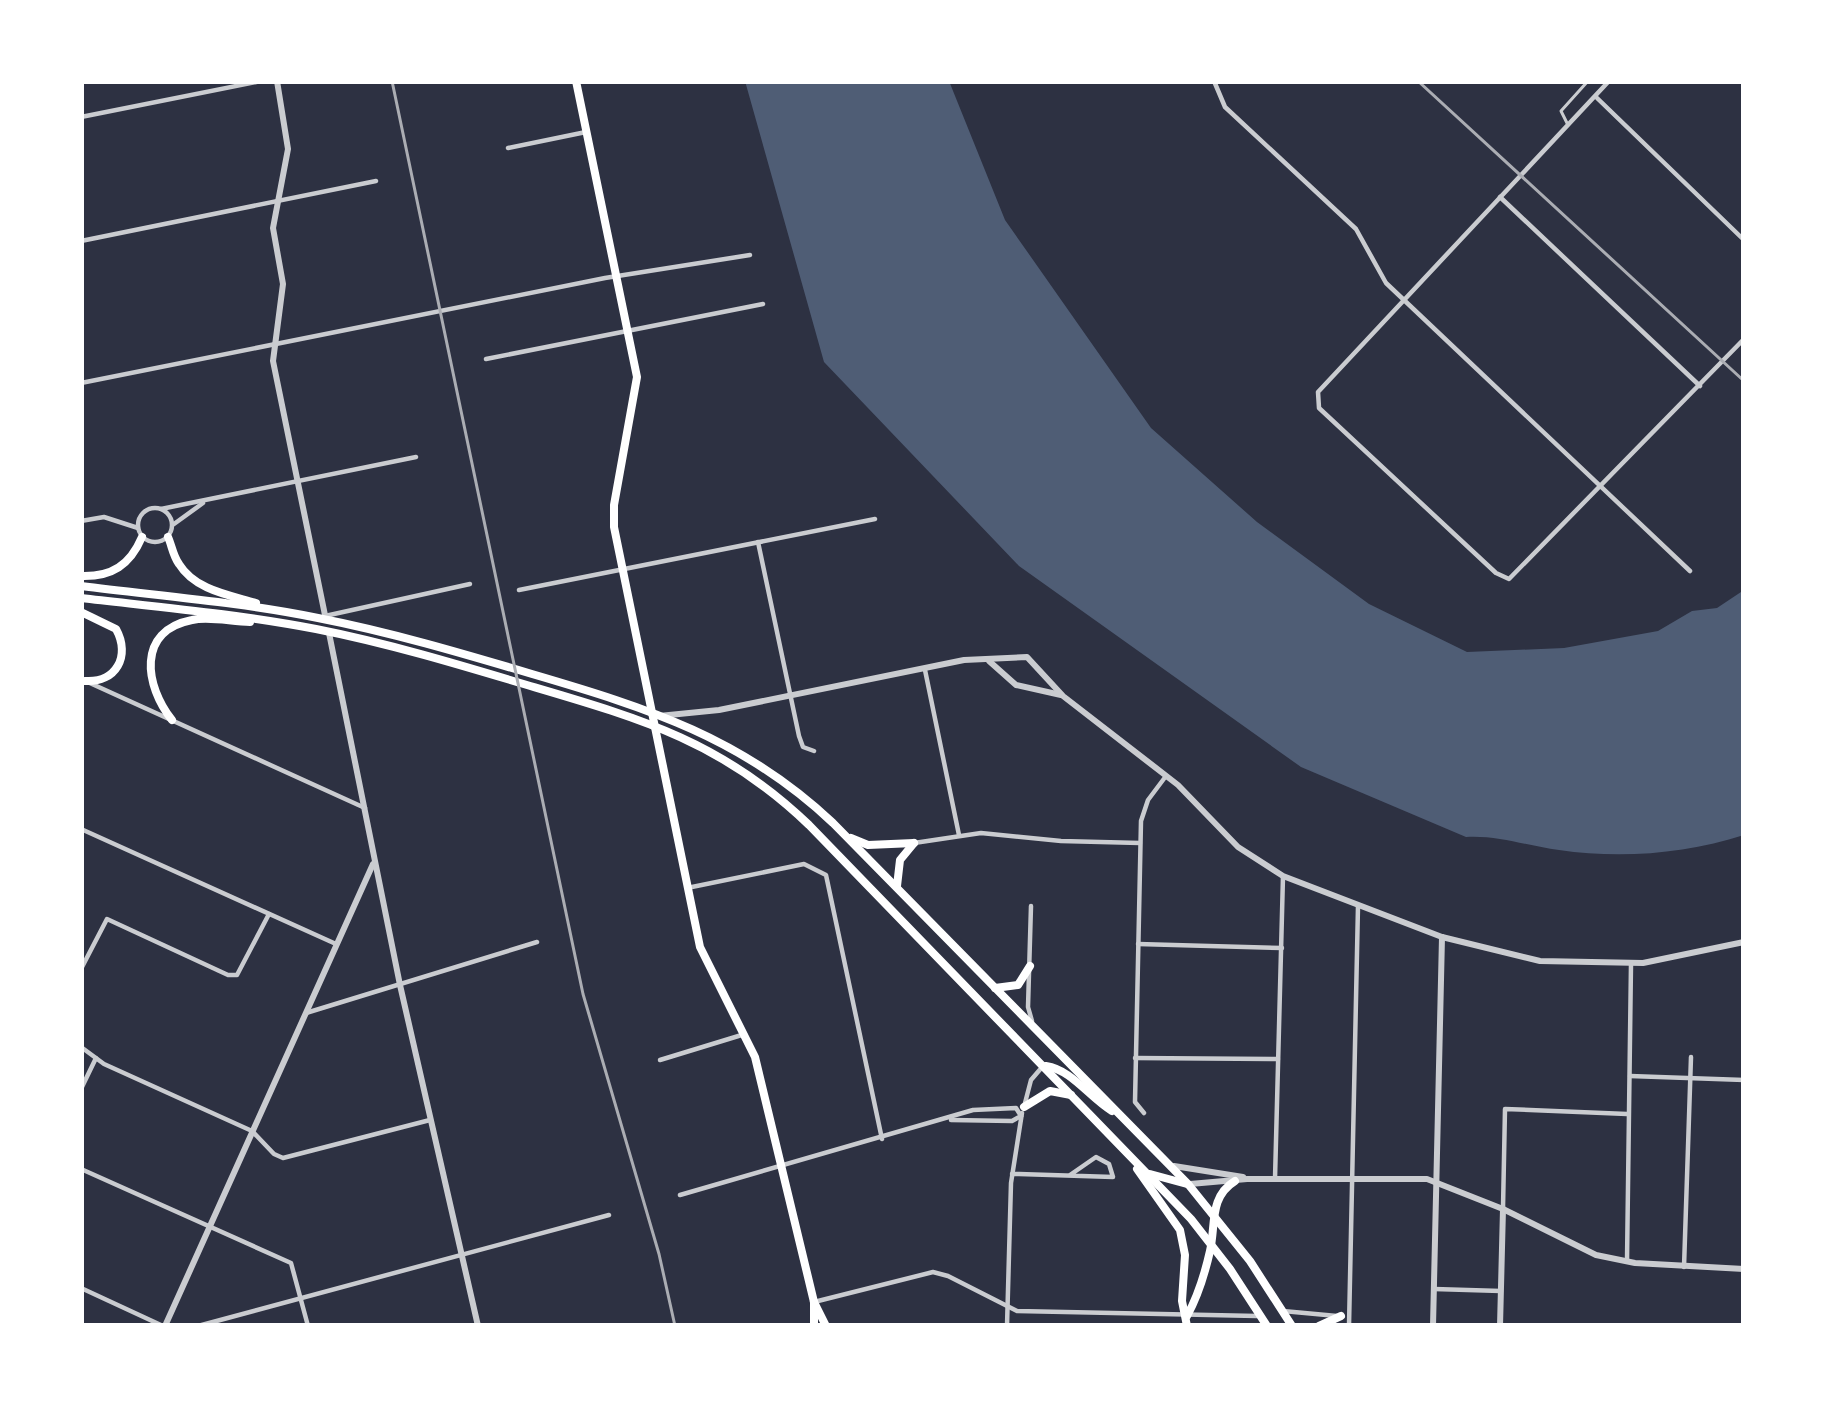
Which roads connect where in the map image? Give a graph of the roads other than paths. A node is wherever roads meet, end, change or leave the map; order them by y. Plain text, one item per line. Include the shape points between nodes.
1 (261, 81) edge
2 (278, 81) edge
3 (576, 81) edge
4 (1214, 81) edge
5 (1588, 81) edge
6 (1609, 81) edge
7 (1595, 96) junction
8 (81, 118) edge
9 (1568, 125) junction
10 (586, 132) junction
11 (508, 148) dead end
12 (376, 181) dead end
13 (1500, 197) junction
14 (277, 201) junction
15 (1744, 239) edge
16 (81, 242) edge
17 (750, 255) dead end
18 (617, 277) junction
19 (1404, 297) junction
20 (763, 304) dead end
21 (628, 330) junction
22 (1744, 339) edge
23 (275, 343) junction
24 (486, 359) dead end
25 (81, 382) edge
26 (1700, 386) junction
27 (416, 457) dead end
28 (296, 481) junction
29 (1603, 486) junction
30 (208, 499) junction
31 (161, 508) junction
32 (875, 519) dead end
33 (81, 521) edge
34 (172, 525) junction
35 (140, 532) junction
36 (168, 537) junction
37 (758, 542) junction
38 (622, 569) junction
39 (1690, 571) dead end
40 (81, 576) edge
41 (470, 584) dead end
42 (81, 586) edge
43 (519, 590) dead end
44 (81, 598) edge
45 (237, 611) junction
46 (81, 612) edge
47 (326, 616) junction
48 (1021, 657) junction
49 (986, 659) junction
50 (1037, 664) junction
51 (925, 668) junction
52 (1010, 679) junction
53 (83, 680) edge
54 (1026, 687) junction
55 (790, 696) junction
56 (1063, 696) junction
57 (172, 720) junction
58 (653, 723) junction
59 (814, 751) dead end
60 (1166, 776) junction
61 (365, 808) junction
62 (81, 829) edge
63 (959, 835) junction
64 (846, 836) junction
65 (1140, 843) junction
66 (914, 844) junction
67 (374, 862) junction
68 (1283, 876) junction
69 (897, 888) junction
70 (687, 889) junction
71 (1358, 905) junction
72 (1031, 906) dead end
73 (268, 914) junction
74 (1442, 937) junction
75 (537, 942) dead end
76 (1744, 942) edge
77 (336, 944) junction
78 (1138, 944) junction
79 (1282, 948) junction
80 (1631, 964) junction
81 (1030, 966) junction
82 (81, 969) edge
83 (400, 985) junction
84 (995, 988) junction
85 (306, 1013) junction
86 (1034, 1026) junction
87 (745, 1034) junction
88 (81, 1047) edge
89 (1690, 1057) dead end
90 (96, 1058) junction
91 (1135, 1058) junction
92 (1278, 1059) junction
93 (660, 1060) dead end
94 (1043, 1066) junction
95 (1627, 1076) junction
96 (1690, 1078) junction
97 (1744, 1080) edge
98 (81, 1089) edge
99 (1071, 1095) junction
100 (1022, 1111) junction
101 (1144, 1113) dead end
102 (1627, 1114) junction
103 (1123, 1118) junction
104 (430, 1120) junction
105 (946, 1120) junction
106 (252, 1131) junction
107 (882, 1139) junction
108 (1114, 1139) junction
109 (1170, 1165) junction
110 (783, 1166) junction
111 (81, 1169) edge
112 (1147, 1173) junction
113 (1012, 1174) junction
114 (1070, 1175) junction
115 (1246, 1178) junction
116 (1352, 1178) junction
117 (1275, 1179) junction
118 (1235, 1181) junction
119 (1436, 1181) junction
120 (1188, 1184) junction
121 (680, 1195) dead end
122 (1502, 1209) junction
123 (1214, 1214) junction
124 (609, 1215) dead end
125 (211, 1227) junction
126 (1211, 1245) junction
127 (461, 1255) junction
128 (1627, 1262) junction
129 (1684, 1267) junction
130 (1744, 1269) edge
131 (81, 1288) edge
132 (1433, 1289) junction
133 (1501, 1292) junction
134 (302, 1300) junction
135 (814, 1302) junction
136 (1008, 1308) junction
137 (1283, 1311) junction
138 (1345, 1317) junction
139 (1187, 1321) edge
140 (1264, 1321) edge
141 (164, 1326) edge
142 (198, 1326) edge
143 (308, 1326) edge
144 (478, 1326) edge
145 (814, 1326) edge
146 (826, 1326) edge
147 (1007, 1326) edge
148 (1292, 1326) edge
149 (1319, 1326) edge
150 (1349, 1326) edge
151 (1432, 1326) edge
152 (1500, 1326) edge

1 - 8 street
2 - 14 street via 288,149
3 - 10 main road
4 - 19 street via 1225,107 1356,229 1380,276
5 - 9 lane via 1561,111
6 - 7 street
7 - 9 street
7 - 15 street
9 - 13 street
10 - 11 street
10 - 18 main road
12 - 14 street
13 - 19 street
13 - 26 street
14 - 16 street
14 - 23 street via 283,284
17 - 18 street
18 - 21 main road
18 - 23 street
19 - 29 street
19 - 29 street via 1318,392 1319,409 1509,579
20 - 21 street
21 - 24 street
21 - 38 main road via 637,383 613,512
22 - 26 street
23 - 25 street
23 - 28 street
26 - 29 street
27 - 28 street
28 - 30 street
28 - 47 street
29 - 39 street
30 - 31 street
30 - 34 street
31 - 34 street
31 - 35 street via 142,513
32 - 37 street
33 - 35 street via 104,518
34 - 36 street
35 - 36 street via 153,542
35 - 40 main road via 121,567
36 - 45 main road via 188,575
37 - 38 street
37 - 55 street
38 - 43 street
38 - 58 main road
41 - 47 street
42 - 45 main road
44 - 45 main road
45 - 57 main road via 190,620 159,640 149,677
45 - 64 main road via 280,611 455,651 714,738 782,779
45 - 94 main road via 455,663 711,749 788,805
46 - 53 main road via 116,629 124,652 106,678
47 - 61 street
48 - 49 street
48 - 50 street
48 - 52 street via 1010,665
49 - 51 street
49 - 52 street
50 - 54 street via 1037,679
50 - 56 street
51 - 55 street
51 - 63 street
52 - 54 street
53 - 57 street
54 - 56 street
55 - 58 street
55 - 59 street via 802,747
56 - 60 street
57 - 61 street
58 - 70 main road
60 - 65 street via 1145,806
60 - 68 street via 1238,847
61 - 67 street
62 - 73 street
63 - 65 street
63 - 66 street
64 - 66 main road via 868,845
64 - 69 main road
65 - 78 street
66 - 69 main road via 900,860
67 - 77 street
67 - 83 street
68 - 71 street
68 - 79 street
69 - 84 main road
70 - 87 main road via 704,957
70 - 107 street via 804,865 819,869 829,884
71 - 74 street
71 - 116 street
72 - 81 street
73 - 77 street
73 - 82 street via 237,975 106,919
74 - 80 street via 1540,961
74 - 119 street
75 - 83 street
76 - 80 street
77 - 85 street
78 - 79 street
78 - 91 street
79 - 92 street
80 - 95 street
81 - 84 main road via 1018,985
81 - 86 street
83 - 85 street
83 - 104 street
84 - 86 main road
85 - 106 street
86 - 103 main road
87 - 93 street
87 - 110 main road
88 - 90 street
89 - 96 street
90 - 98 street
90 - 106 street
91 - 92 street
91 - 101 street via 1135,1102
92 - 117 street
94 - 99 main road
94 - 100 street
94 - 103 main road via 1066,1072
95 - 96 street
95 - 102 street
96 - 97 street
96 - 129 street
99 - 100 main road via 1050,1091
99 - 108 main road
100 - 105 street via 1006,1106
100 - 105 street via 1012,1121
100 - 113 street
102 - 122 street via 1504,1109
102 - 128 street
103 - 109 main road
104 - 106 street via 292,1157 274,1154
104 - 127 street
105 - 107 street
106 - 125 street
107 - 110 street
108 - 112 main road
108 - 139 main road via 1172,1216 1185,1255
109 - 115 street
109 - 120 main road
110 - 121 street
110 - 135 main road
111 - 125 street
112 - 120 main road
112 - 126 main road
113 - 114 street
113 - 136 street
114 - 114 street via 1091,1176 1113,1177 1096,1157
115 - 117 street
115 - 118 street
116 - 117 street
116 - 119 street
116 - 138 street
118 - 120 street
118 - 123 main road
119 - 122 street
119 - 132 street
120 - 123 main road
122 - 128 street
122 - 133 street
123 - 126 main road
123 - 137 main road
124 - 127 street
125 - 134 street via 291,1263
125 - 141 street
126 - 139 main road
126 - 140 main road
127 - 134 street
127 - 144 street
128 - 129 street
129 - 130 street
131 - 141 street
132 - 133 street
132 - 151 street
133 - 152 street
134 - 142 street
134 - 143 street
135 - 136 street via 933,1272
135 - 145 main road
135 - 146 main road
136 - 139 street
136 - 147 street
137 - 138 street
137 - 148 main road
138 - 149 main road
138 - 150 street
139 - 140 street

